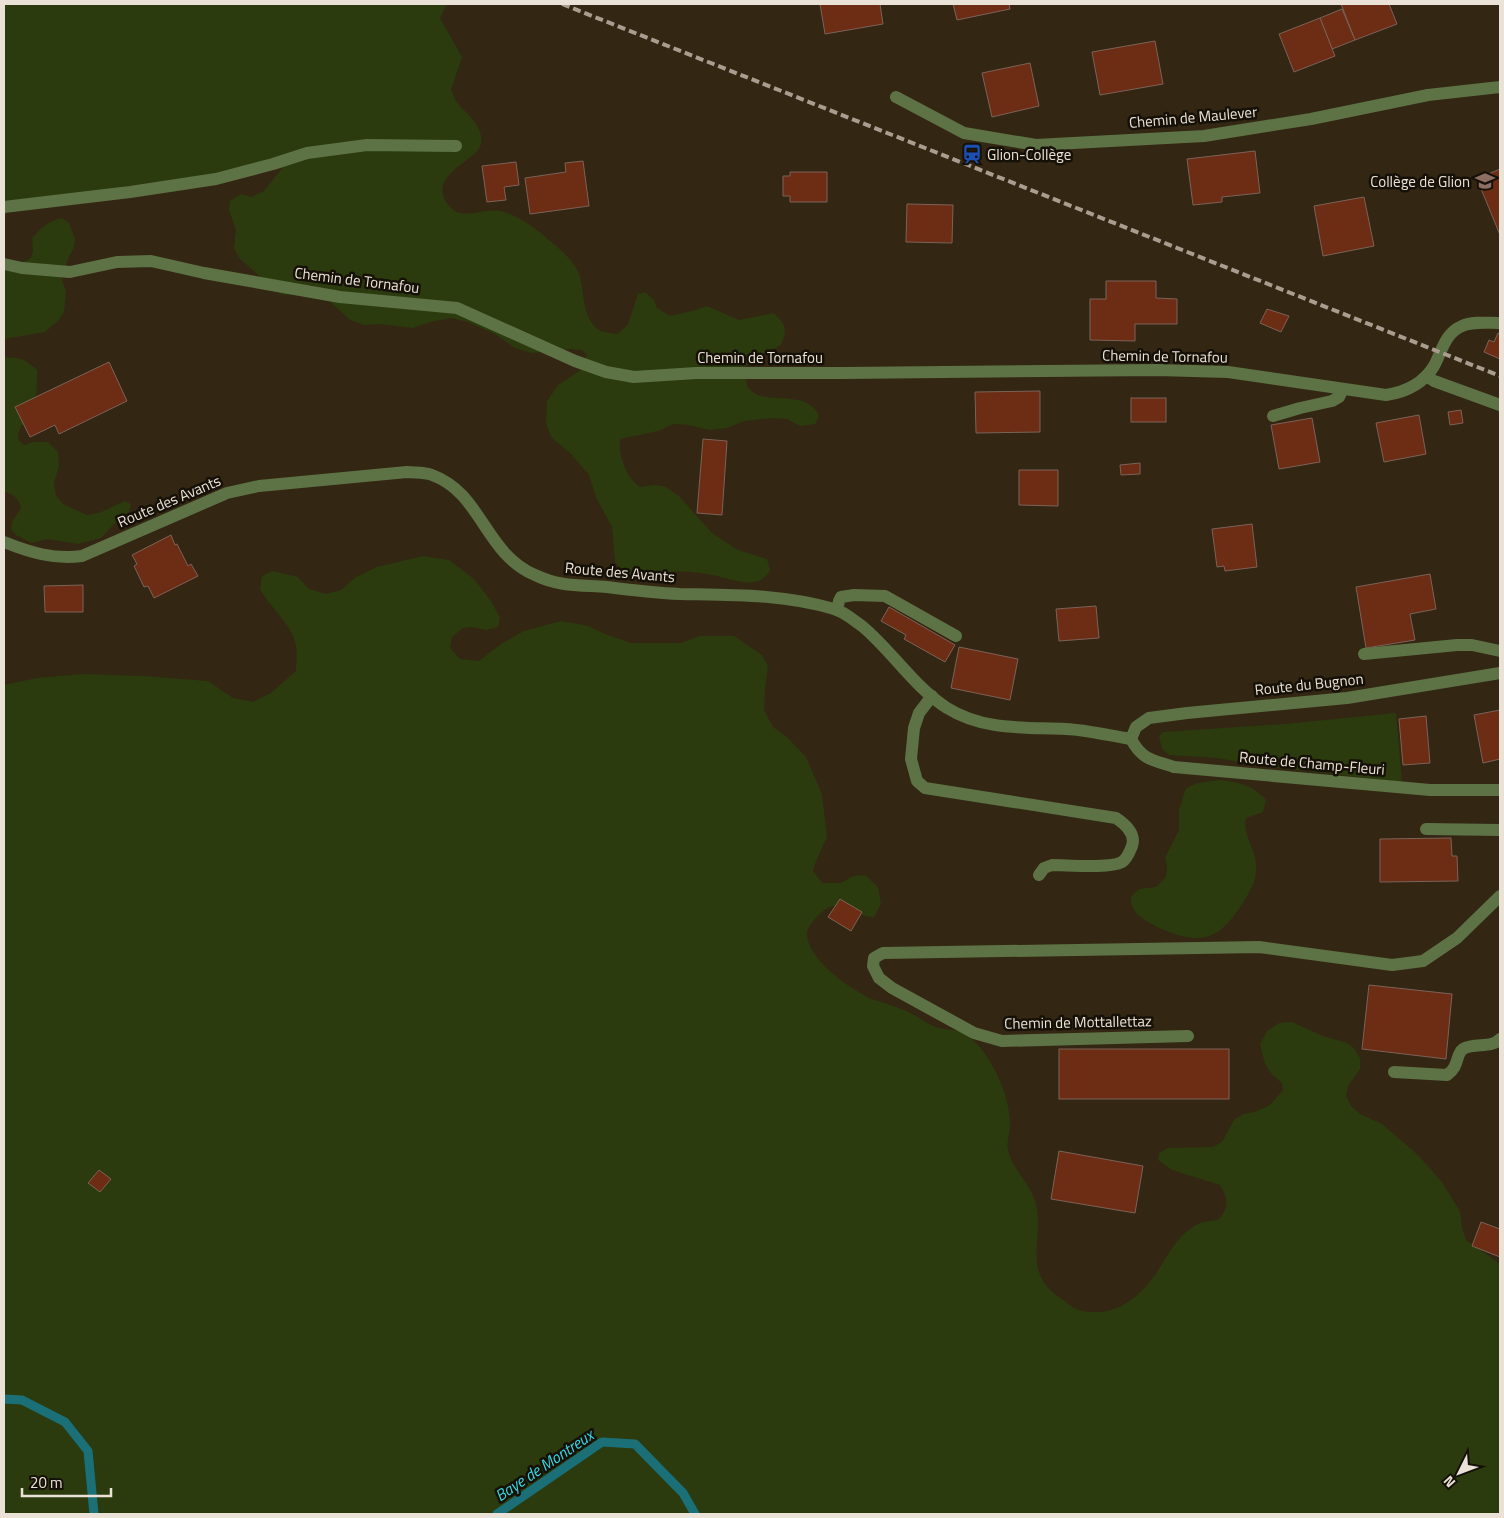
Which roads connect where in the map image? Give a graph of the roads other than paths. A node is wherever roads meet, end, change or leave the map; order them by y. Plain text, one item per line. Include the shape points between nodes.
1 (1500, 87) edge
2 (896, 97) dead end
3 (456, 146) dead end
4 (4, 207) edge
5 (4, 264) edge
6 (1500, 322) edge
7 (1426, 376) junction
8 (1343, 389) junction
9 (1500, 405) edge
10 (1273, 416) dead end
11 (4, 542) edge
12 (837, 610) junction
13 (956, 636) dead end
14 (1500, 651) edge
15 (1364, 654) dead end
16 (1500, 673) edge
17 (932, 696) junction
18 (1131, 739) junction
19 (1500, 790) edge
20 (1426, 829) dead end
21 (1500, 830) edge
22 (1039, 875) dead end
23 (1500, 896) edge
24 (1188, 1036) dead end
25 (1500, 1039) edge
26 (1394, 1072) dead end

1 - 2 street, Chemin de Maulever via 1428,96 1204,136 1036,145 964,133
3 - 4 street via 367,145 307,153 216,179
5 - 8 street, Chemin de Tornafou via 70,272 118,262 151,261 340,297 458,308 575,361 606,372 634,377 696,373 1166,370 1228,372
6 - 7 street, Chemin de Tornafou via 1456,328
7 - 8 street, Chemin de Tornafou via 1410,389 1386,395
7 - 9 street
8 - 10 street via 1332,401
11 - 12 street, Route des Avants via 44,556 82,556 227,493 259,486 407,472 430,474 448,483 465,497 498,547 515,564 560,585 797,599
12 - 13 street via 841,597 885,596
12 - 17 street, Route des Avants via 879,640
14 - 15 street via 1456,645
16 - 18 street, Route du Bugnon via 1348,698 1149,718 1136,726
17 - 18 street, Route des Avants via 962,716 998,727 1069,729
17 - 22 street via 914,728 911,759 917,781 926,788 1116,818 1130,830 1133,842 1123,861 1112,865 1052,865
18 - 19 street, Route de Champ-Fleuri via 1137,751 1148,759 1174,767 1430,790
20 - 21 street
23 - 24 street, Chemin de Mottallettaz via 1456,938 1423,961 1392,965 1259,947 883,953 874,958 873,966 879,978 892,988 974,1033 1002,1041
25 - 26 street via 1497,1043 1463,1049 1458,1054 1454,1070 1447,1075

